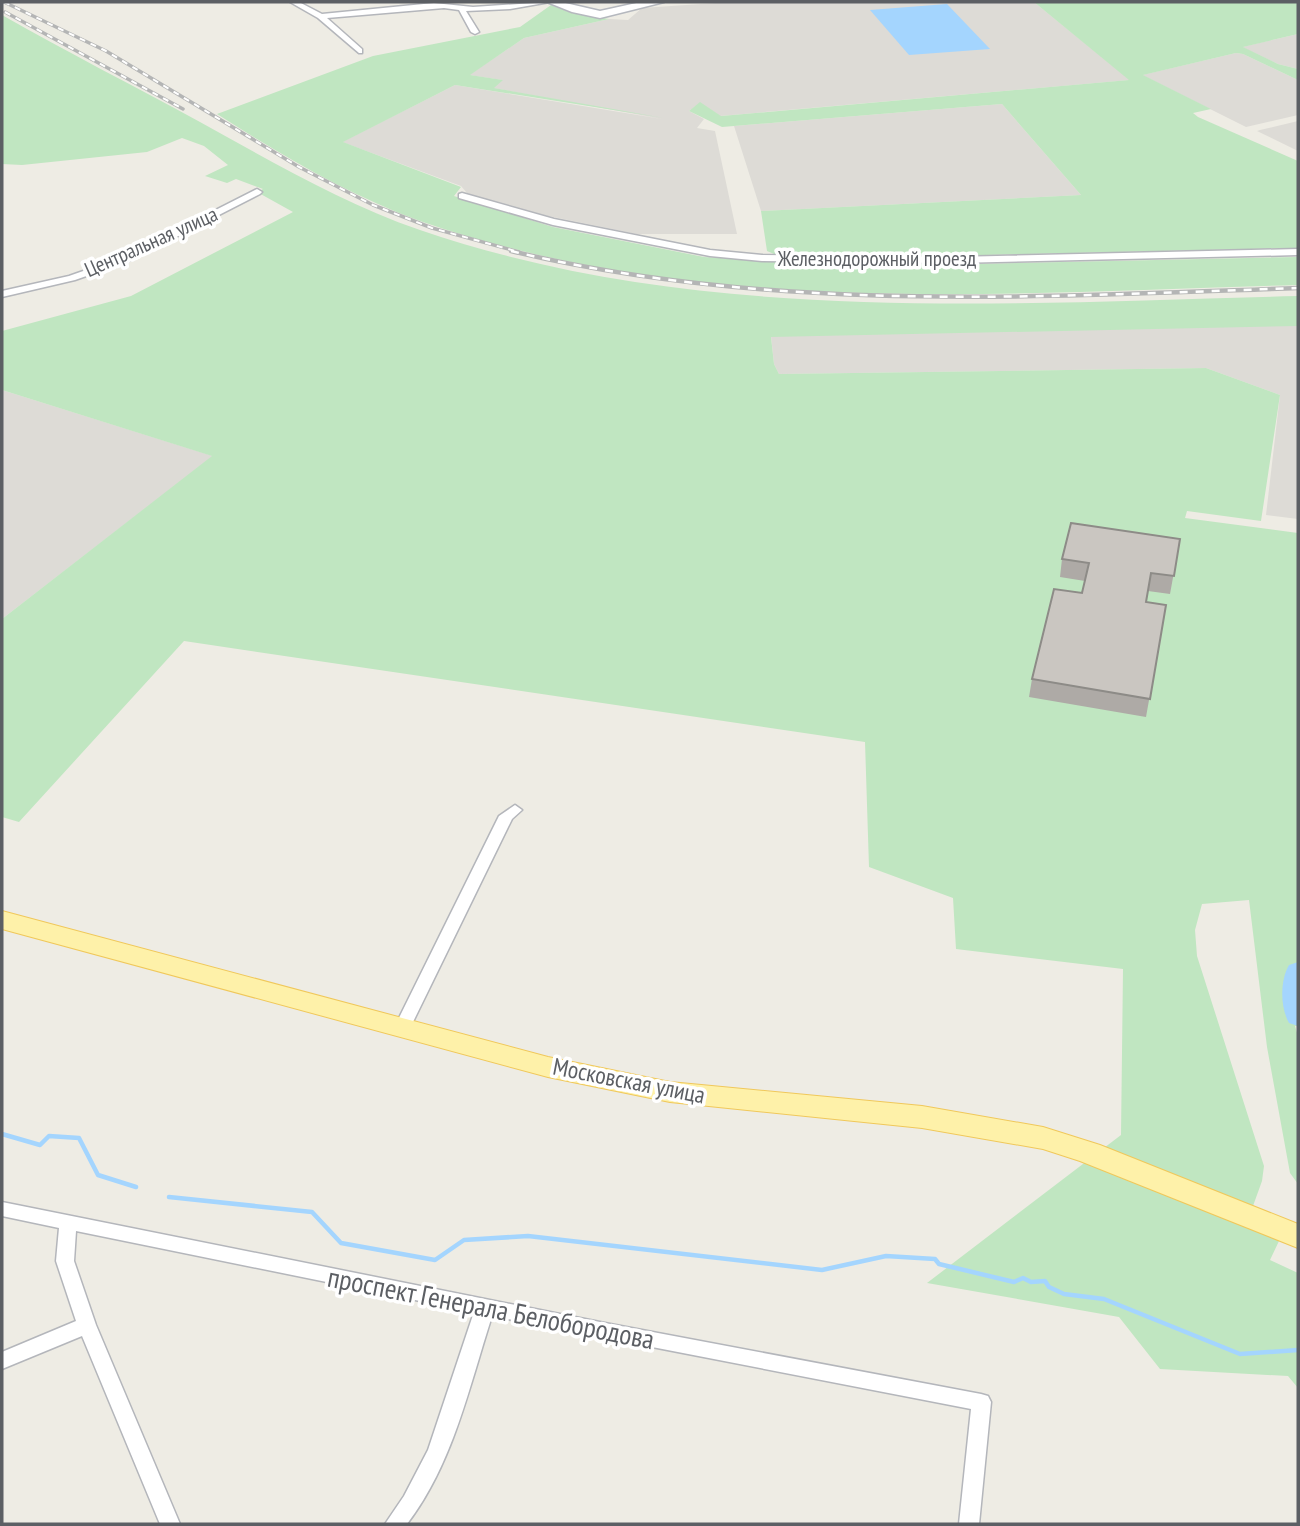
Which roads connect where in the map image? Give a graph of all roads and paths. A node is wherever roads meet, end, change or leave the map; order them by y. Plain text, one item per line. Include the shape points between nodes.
1 (294, 2) edge
2 (546, 2) edge
3 (552, 2) edge
4 (660, 2) edge
5 (464, 9) junction
6 (321, 16) junction
7 (475, 32) dead end
8 (359, 51) dead end
9 (257, 192) dead end
10 (462, 196) dead end
11 (1298, 252) edge
12 (2, 294) edge
13 (515, 810) dead end
14 (2, 920) edge
15 (403, 1026) junction
16 (2, 1209) edge
17 (68, 1222) junction
18 (1298, 1236) edge
19 (485, 1307) junction
20 (87, 1325) junction
21 (2, 1361) edge
22 (170, 1524) edge
23 (395, 1524) edge
24 (969, 1524) edge

1 - 6 street
2 - 5 street
3 - 4 street via 589,13
5 - 6 street via 434,5
5 - 7 street
6 - 8 street
9 - 12 street, Центральная улица via 126,259 72,278
10 - 11 street, Железнодорожный проезд via 554,222 710,253 762,258 954,260
13 - 15 street via 506,816
14 - 15 main road, Московская улица
15 - 18 main road, Московская улица via 548,1067 670,1092 922,1117 1043,1138
16 - 17 street, проспект Генерала Белобородова
17 - 19 street, проспект Генерала Белобородова
17 - 20 street via 65,1261
19 - 23 street via 435,1456 413,1501
19 - 24 street, проспект Генерала Белобородова via 981,1402
20 - 21 street
20 - 22 street

